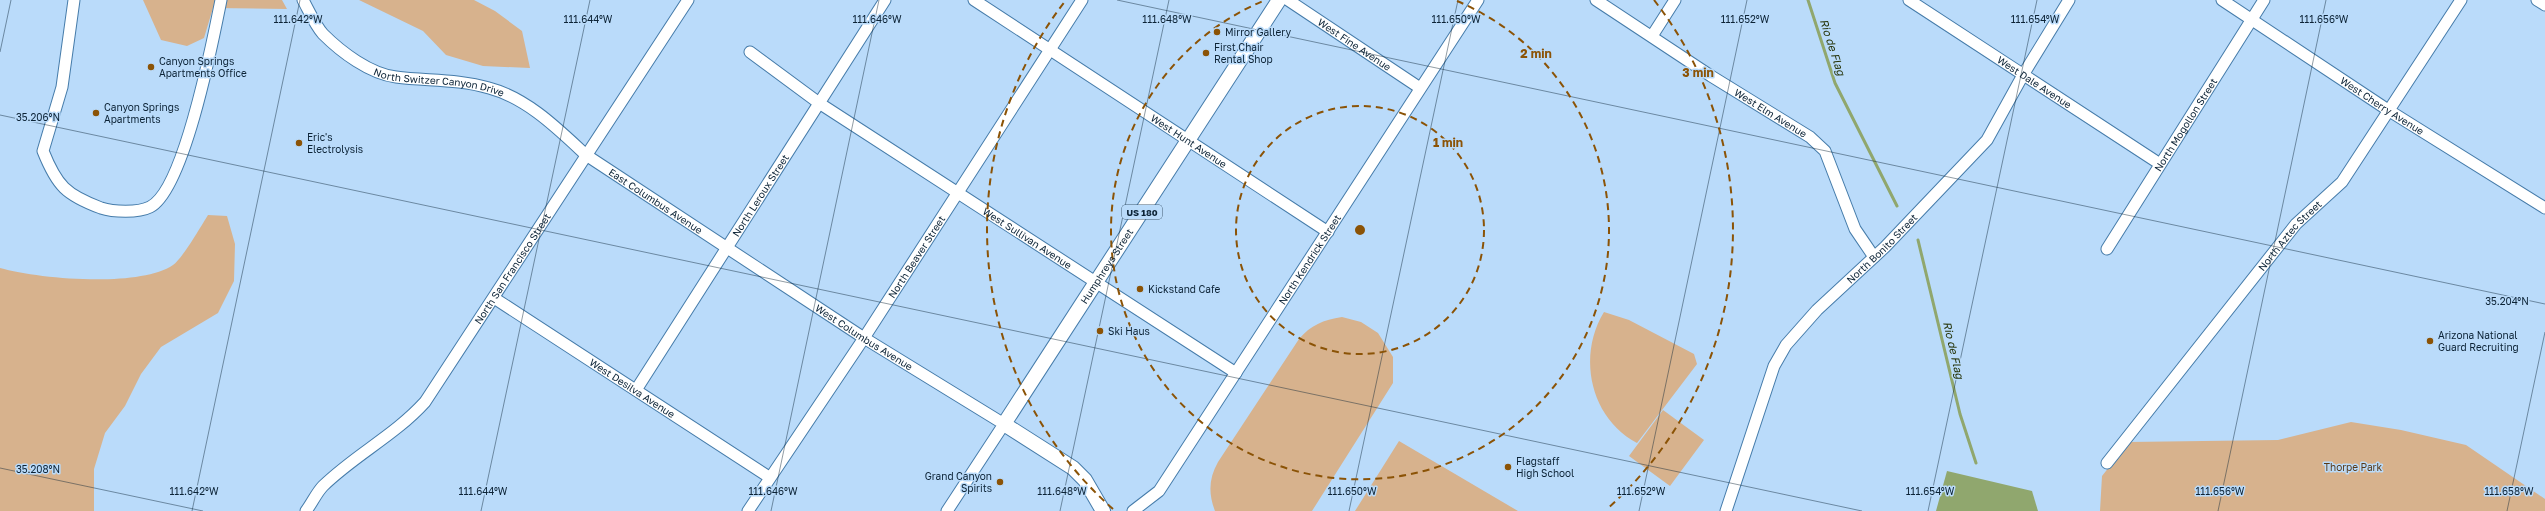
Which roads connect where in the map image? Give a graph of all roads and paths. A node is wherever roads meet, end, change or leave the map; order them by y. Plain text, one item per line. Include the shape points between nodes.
1 (74, 0) edge
2 (221, 0) edge
3 (303, 0) edge
4 (688, 0) edge
5 (885, 0) edge
6 (974, 0) edge
7 (1082, 0) edge
8 (1279, 0) edge
9 (1288, 0) edge
10 (1478, 0) edge
11 (1596, 0) edge
12 (1675, 0) edge
13 (1909, 0) edge
14 (2069, 0) edge
15 (2222, 0) edge
16 (2264, 0) edge
17 (2461, 0) edge
18 (2537, 0) edge
19 (2545, 5) edge
20 (2251, 19) junction
21 (1652, 36) junction
22 (1050, 50) junction
23 (750, 52) dead end
24 (2023, 75) junction
25 (1420, 88) junction
26 (819, 103) junction
27 (2388, 110) junction
28 (1188, 140) junction
29 (586, 155) junction
30 (2160, 164) junction
31 (957, 192) junction
32 (2545, 208) edge
33 (1328, 232) junction
34 (727, 247) junction
35 (2107, 249) dead end
36 (1874, 257) junction
37 (1098, 282) junction
38 (494, 298) junction
39 (864, 338) junction
40 (1236, 373) junction
41 (636, 390) junction
42 (1004, 424) junction
43 (2107, 463) dead end
44 (769, 477) junction
45 (306, 511) edge
46 (748, 511) edge
47 (947, 511) edge
48 (1103, 511) edge
49 (1133, 511) edge
50 (1726, 511) edge

1 - 2 street via 62,87 43,152 60,186 107,210 130,210 149,207 161,198 179,166 189,126 200,98
3 - 29 street, North Switzer Canyon Drive via 322,33 349,56 394,77 452,81 490,88 521,102 551,122
4 - 29 street, North San Francisco Street
5 - 26 street, North Leroux Street
6 - 22 street, West Hunt Avenue
7 - 22 street, North Beaver Street
8 - 28 main road, Humphreys Street / US 180
9 - 25 street, West Fine Avenue
10 - 25 street, North Kendrick Street
11 - 21 street, West Elm Avenue
12 - 21 street
13 - 24 street, West Dale Avenue
14 - 24 street, North Bonito Street
15 - 20 street, West Cherry Avenue
16 - 20 street, North Mogollon Street
17 - 27 street, North Aztec Street
18 - 19 street
20 - 27 street, West Cherry Avenue
20 - 30 street, North Mogollon Street
21 - 36 street, West Elm Avenue via 1810,137 1825,151 1855,230
22 - 28 street, West Hunt Avenue
22 - 31 street, North Beaver Street
23 - 26 street, West Sullivan Avenue
24 - 30 street, West Dale Avenue
24 - 36 street, North Bonito Street via 1987,140
25 - 33 street, North Kendrick Street
26 - 31 street, West Sullivan Avenue
26 - 34 street, North Leroux Street
27 - 32 street, West Cherry Avenue
27 - 43 street, North Aztec Street via 2342,182 2296,224
28 - 33 street, West Hunt Avenue
28 - 37 main road, Humphreys Street / US 180
29 - 34 street, East Columbus Avenue
29 - 38 street, North San Francisco Street
30 - 35 street, North Mogollon Street
31 - 37 street, West Sullivan Avenue
31 - 39 street, North Beaver Street
33 - 40 street, North Kendrick Street
34 - 39 street, West Columbus Avenue
34 - 41 street, North Leroux Street
36 - 50 street, North Bonito Street via 1817,310 1786,345 1774,366
37 - 40 street, West Sullivan Avenue
37 - 42 main road, Humphreys Street / US 180
38 - 41 street, West Desilva Avenue
38 - 45 street, North San Francisco Street via 425,402 395,432 354,459 322,487
39 - 42 street, West Columbus Avenue
39 - 44 street, North Beaver Street
40 - 49 street, North Kendrick Street via 1159,491
41 - 44 street, West Desilva Avenue
42 - 47 street, Humphreys Street
42 - 48 main road via 1073,468 1085,480
44 - 46 street, North Beaver Street

